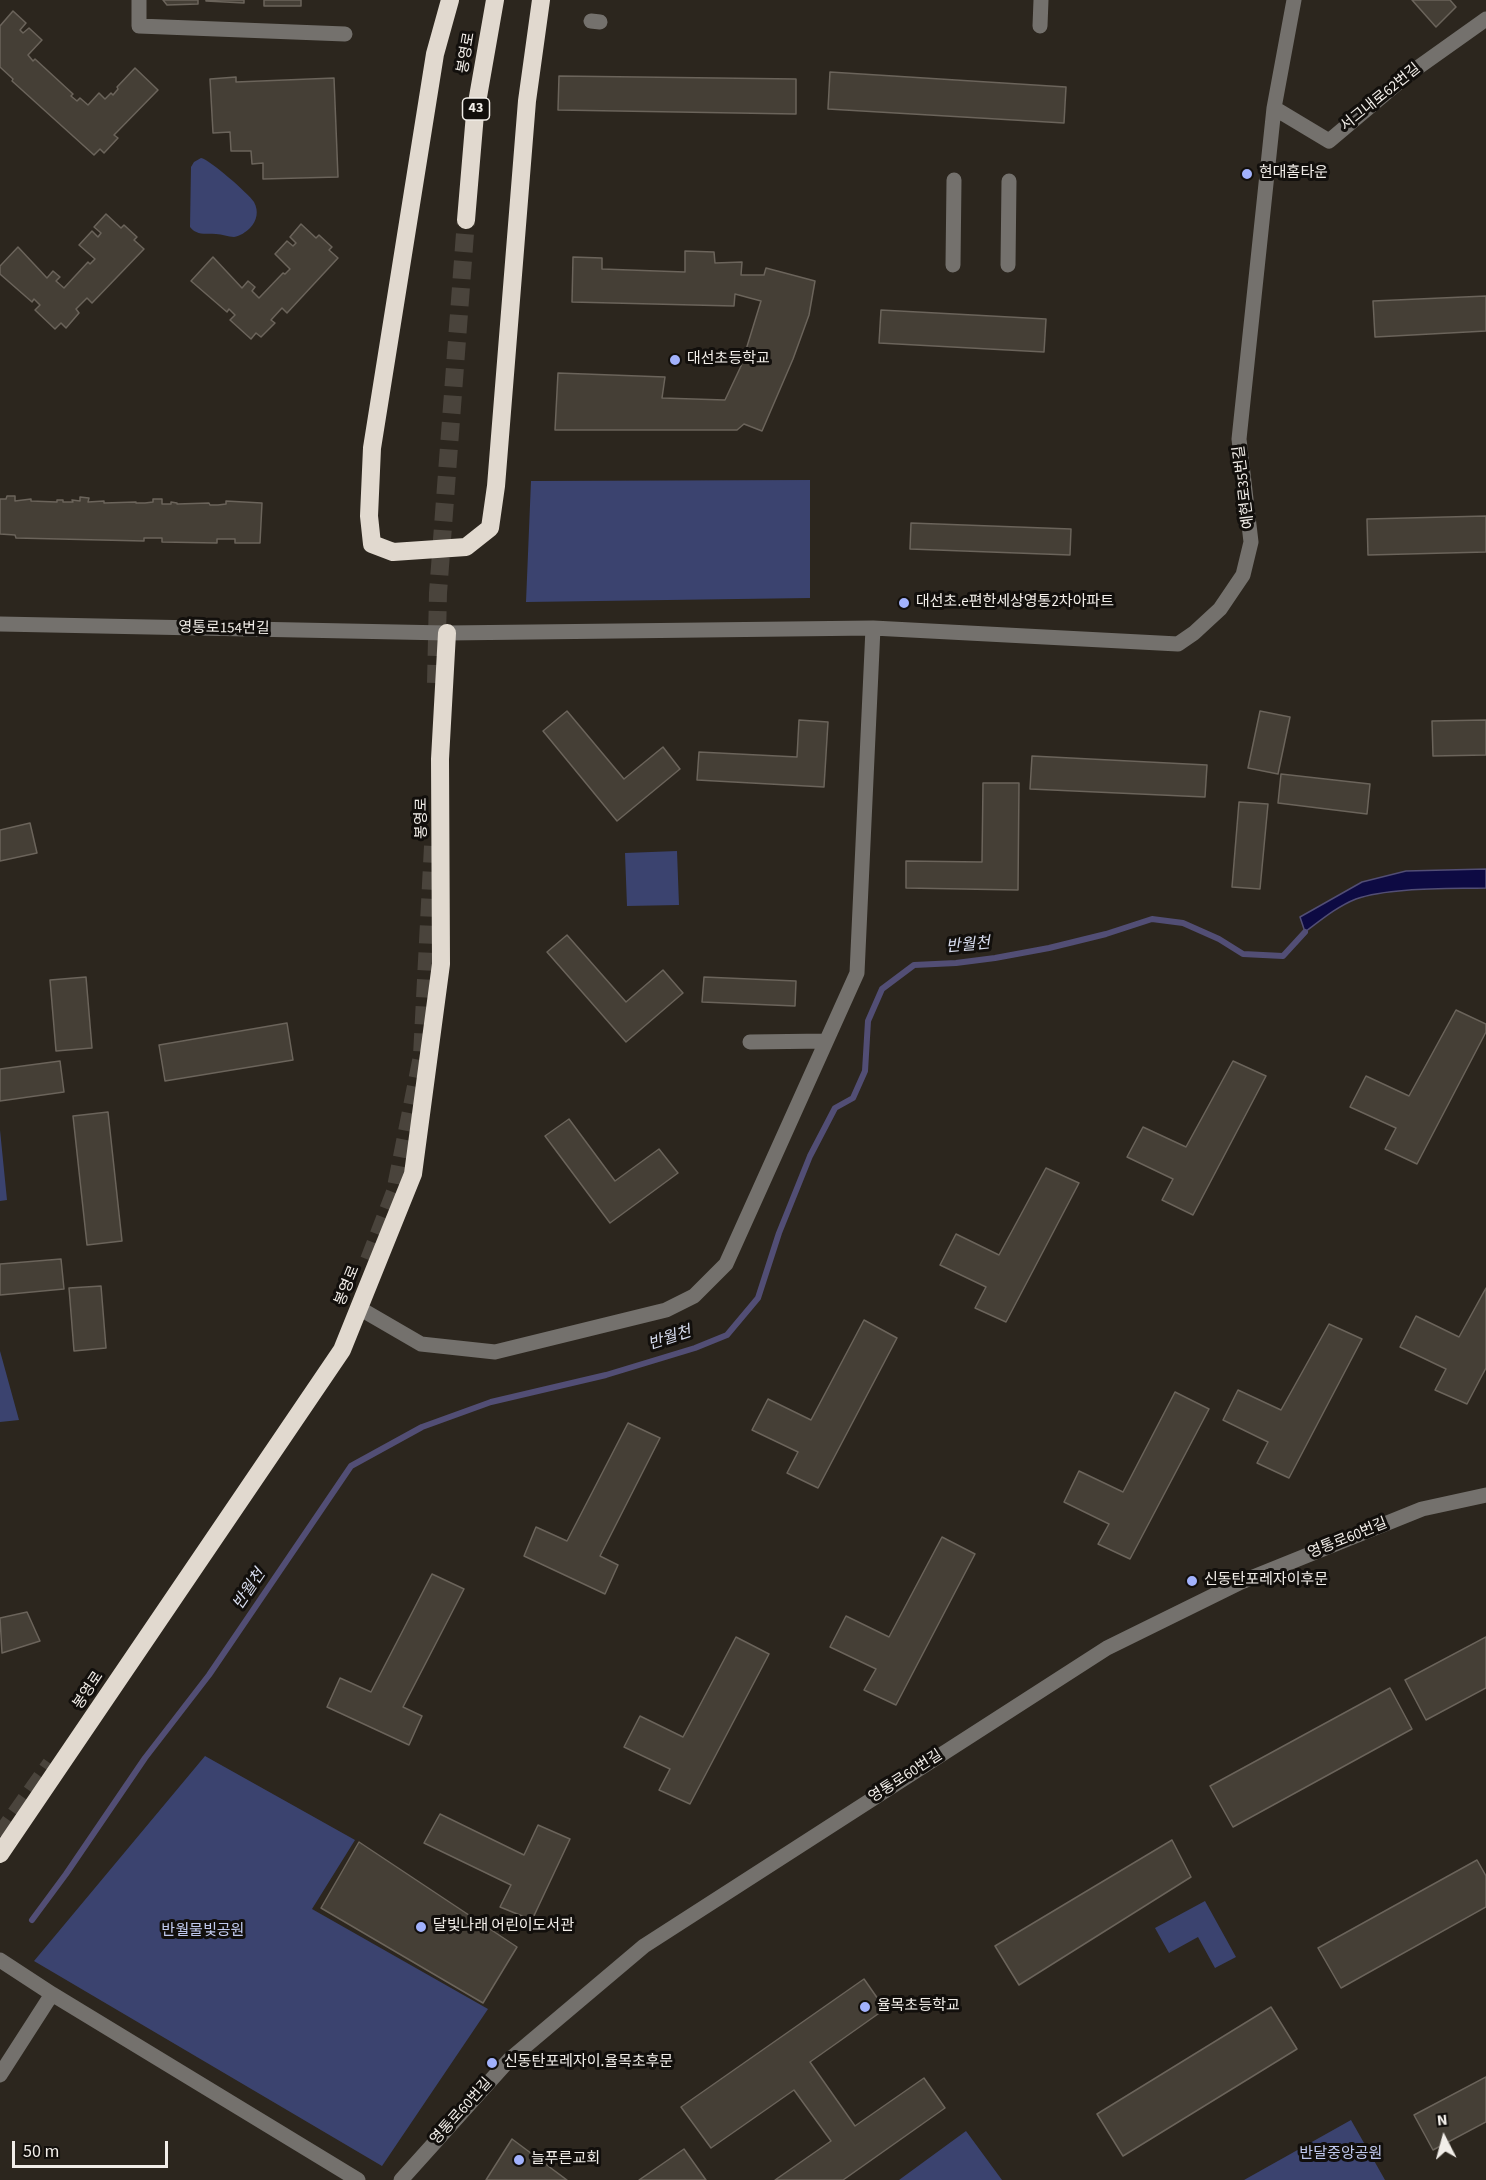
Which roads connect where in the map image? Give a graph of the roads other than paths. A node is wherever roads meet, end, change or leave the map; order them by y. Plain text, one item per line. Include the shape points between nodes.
1 (139, 0) edge
2 (450, 0) edge
3 (495, 0) edge
4 (541, 0) edge
5 (1041, 0) edge
6 (1294, 0) edge
7 (1486, 19) edge
8 (1040, 26) dead end
9 (345, 34) dead end
10 (1274, 108) junction
11 (954, 180) dead end
12 (1009, 181) dead end
13 (466, 220) tunnel mouth
14 (1008, 264) dead end
15 (953, 266) dead end
16 (0, 624) edge
17 (873, 628) junction
18 (447, 633) junction
19 (826, 1041) junction
20 (750, 1042) dead end
21 (359, 1308) junction
22 (1486, 1495) edge
23 (0, 1854) edge
24 (0, 1959) edge
25 (52, 1994) junction
26 (0, 2075) edge
27 (358, 2180) edge
28 (401, 2180) edge

1 - 9 street via 139,26
2 - 4 highway via 435,54 372,448 372,543 393,552 466,547 490,528 527,102
3 - 13 highway, 봉영로 / 43 via 475,114
5 - 8 street
6 - 10 street, 예현로35번길
7 - 10 street, 서그내로62번길 via 1406,76 1329,141
10 - 17 street, 예현로35번길 via 1239,439 1251,542 1243,575 1220,609 1178,644
11 - 15 street
12 - 14 street
16 - 18 street, 영통로154번길
17 - 18 street, 예현로35번길
17 - 19 street via 857,973
18 - 21 highway, 봉영로 via 440,759 440,975 413,1174
19 - 20 street
19 - 21 street via 726,1264 694,1296 666,1310 495,1352 421,1344
21 - 23 highway, 봉영로 via 342,1350
22 - 28 street, 영통로60번길 via 1411,1514 1241,1582 1107,1648 644,1946 509,2060
24 - 25 street
25 - 26 street
25 - 27 street

